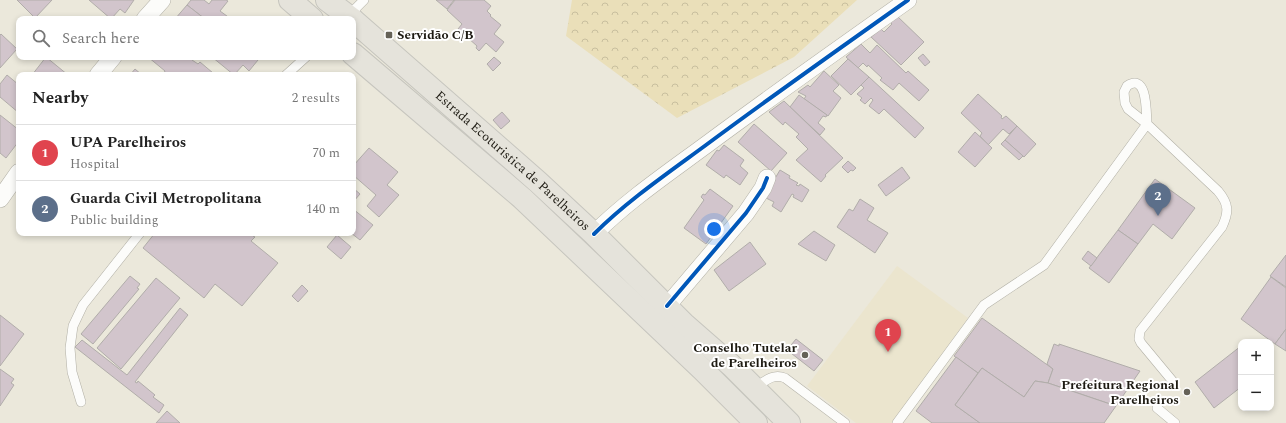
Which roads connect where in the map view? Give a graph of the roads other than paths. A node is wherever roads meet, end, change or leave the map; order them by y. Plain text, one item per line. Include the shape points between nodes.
1 (162, 0) edge
2 (290, 0) edge
3 (328, 0) edge
4 (364, 0) edge
5 (908, 0) edge
6 (148, 16) edge
7 (309, 16) edge
8 (348, 16) edge
9 (352, 16) edge
10 (356, 23) edge
11 (356, 57) edge
12 (110, 60) edge
13 (303, 60) edge
14 (100, 72) edge
15 (289, 72) edge
16 (16, 176) edge
17 (767, 178) dead end
18 (538, 182) junction
19 (522, 198) junction
20 (0, 199) edge
21 (594, 234) junction
22 (138, 236) edge
23 (666, 306) junction
24 (1175, 384) dead end
25 (755, 388) junction
26 (81, 402) dead end
27 (1157, 408) dead end
28 (756, 423) edge
29 (789, 423) edge
30 (845, 423) edge
31 (897, 423) edge
32 (1175, 423) edge

1 - 6 street
2 - 7 main road
3 - 8 main road, Estrada Ecoturistica de Parelheiros
4 - 9 lane
5 - 21 street via 662,177 608,219
10 - 18 main road, Estrada Ecoturistica de Parelheiros
11 - 19 main road, Estrada Ecoturistica de Parelheiros
12 - 14 street
13 - 15 lane
16 - 20 street
17 - 23 street via 746,213
18 - 19 main road
18 - 21 main road, Estrada Ecoturistica de Parelheiros
19 - 28 main road, Estrada Ecoturistica de Parelheiros via 692,358
21 - 23 main road, Estrada Ecoturistica de Parelheiros
22 - 26 lane via 83,305 73,326 70,348 72,372
23 - 25 main road, Estrada Ecoturistica de Parelheiros
24 - 31 lane via 1146,351 1139,339 1140,331 1222,227 1226,219 1227,204 1218,191 1146,124 1044,265 984,305
25 - 29 main road, Estrada Ecoturistica de Parelheiros
25 - 30 lane via 773,376 780,376
27 - 32 lane

